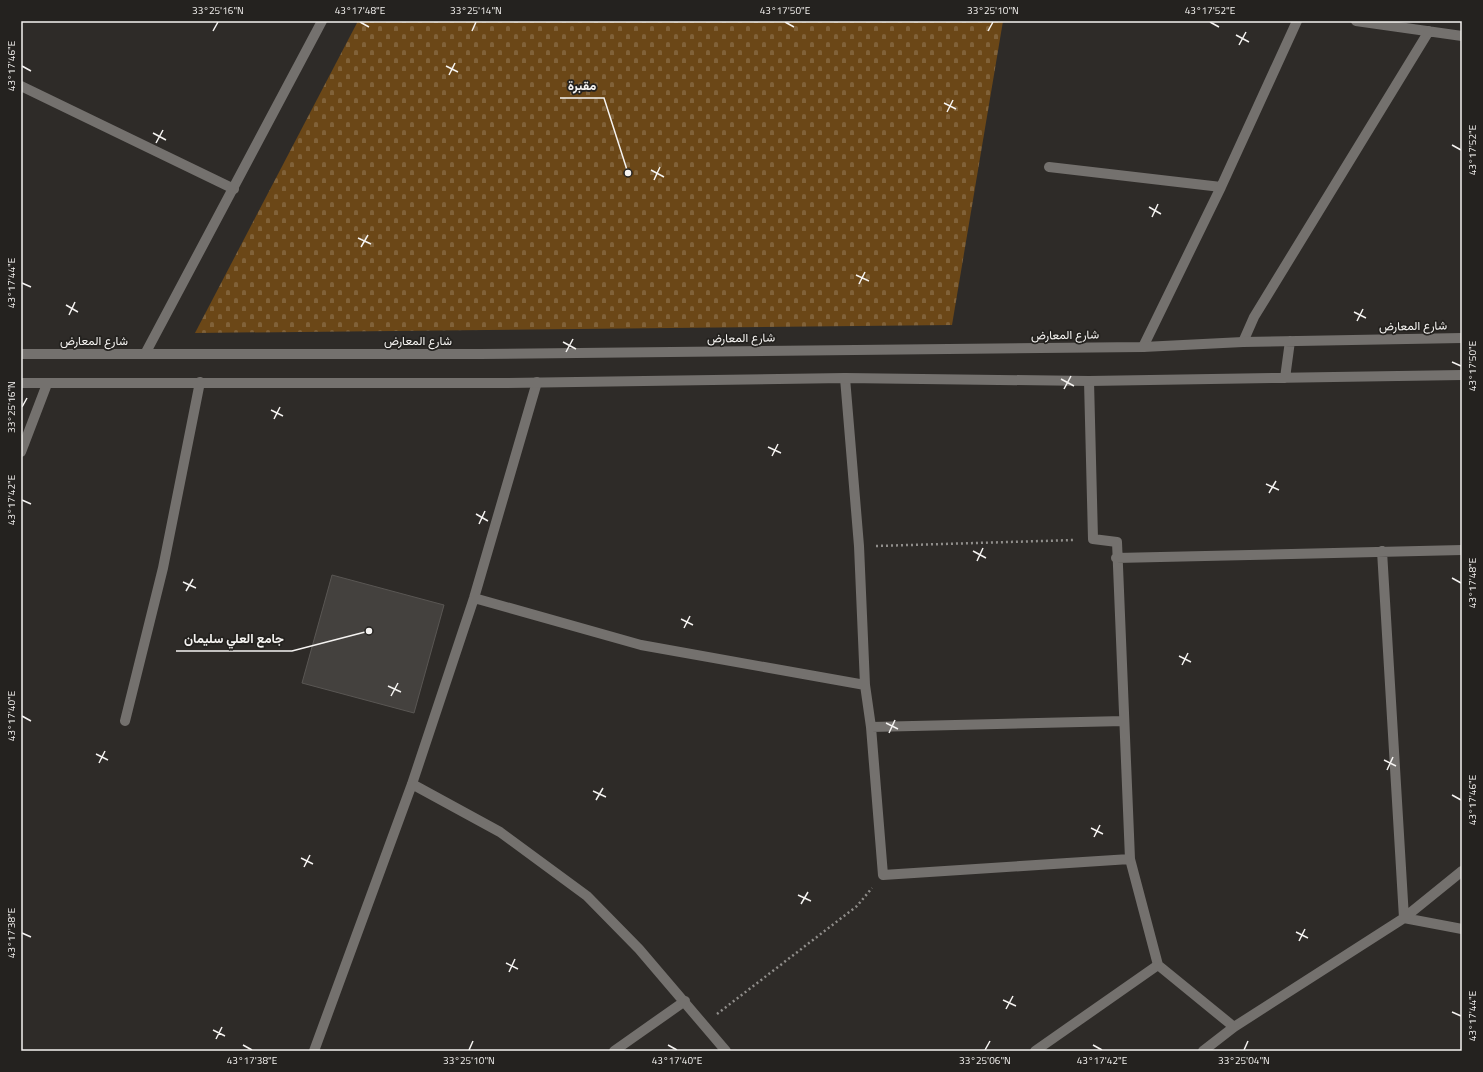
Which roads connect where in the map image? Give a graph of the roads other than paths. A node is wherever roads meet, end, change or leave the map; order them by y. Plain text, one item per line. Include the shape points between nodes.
1 (322, 21) edge
2 (1296, 21) edge
3 (1356, 21) edge
4 (1428, 31) junction
5 (1462, 36) edge
6 (21, 86) edge
7 (1049, 167) dead end
8 (1221, 187) junction
9 (234, 189) junction
10 (1462, 338) edge
11 (1290, 341) junction
12 (1243, 342) junction
13 (1143, 347) junction
14 (21, 354) edge
15 (145, 354) junction
16 (1462, 375) edge
17 (845, 378) junction
18 (1285, 378) junction
19 (1089, 381) junction
20 (200, 382) junction
21 (537, 382) junction
22 (21, 384) edge
23 (47, 384) junction
24 (21, 452) edge
25 (1462, 550) edge
26 (1382, 551) junction
27 (1116, 558) junction
28 (474, 598) junction
29 (865, 685) junction
30 (125, 721) dead end
31 (1124, 721) junction
32 (871, 727) junction
33 (412, 784) junction
34 (1130, 859) junction
35 (1462, 871) edge
36 (1404, 918) junction
37 (1462, 929) edge
38 (1158, 965) junction
39 (685, 1001) junction
40 (1234, 1027) junction
41 (314, 1051) edge
42 (614, 1051) edge
43 (726, 1051) edge
44 (1035, 1051) edge
45 (1203, 1051) edge

1 - 9 street
2 - 8 street
3 - 4 street
4 - 5 street
4 - 12 street via 1254,318
6 - 9 street
7 - 8 street
8 - 13 street
9 - 15 street
10 - 11 street, شارع المعارض
11 - 12 street, شارع المعارض
11 - 18 street
12 - 13 street, شارع المعارض
13 - 15 street, شارع المعارض via 480,354
14 - 15 street, شارع المعارض
16 - 18 street
17 - 19 street
17 - 21 street
17 - 29 street via 859,546
18 - 19 street
19 - 27 street via 1093,539 1117,542
20 - 21 street
20 - 23 street
20 - 30 street via 163,568
21 - 28 street
22 - 23 street
23 - 24 street
25 - 26 street
26 - 27 street
26 - 36 street
27 - 31 street
28 - 29 street via 641,645
28 - 33 street
29 - 32 street
31 - 32 street
31 - 34 street
32 - 34 street via 883,875
33 - 39 street via 500,832 587,896
33 - 41 street
34 - 38 street
35 - 36 street
36 - 37 street
36 - 40 street
38 - 40 street
38 - 44 street
39 - 42 street
39 - 43 street
40 - 45 street

